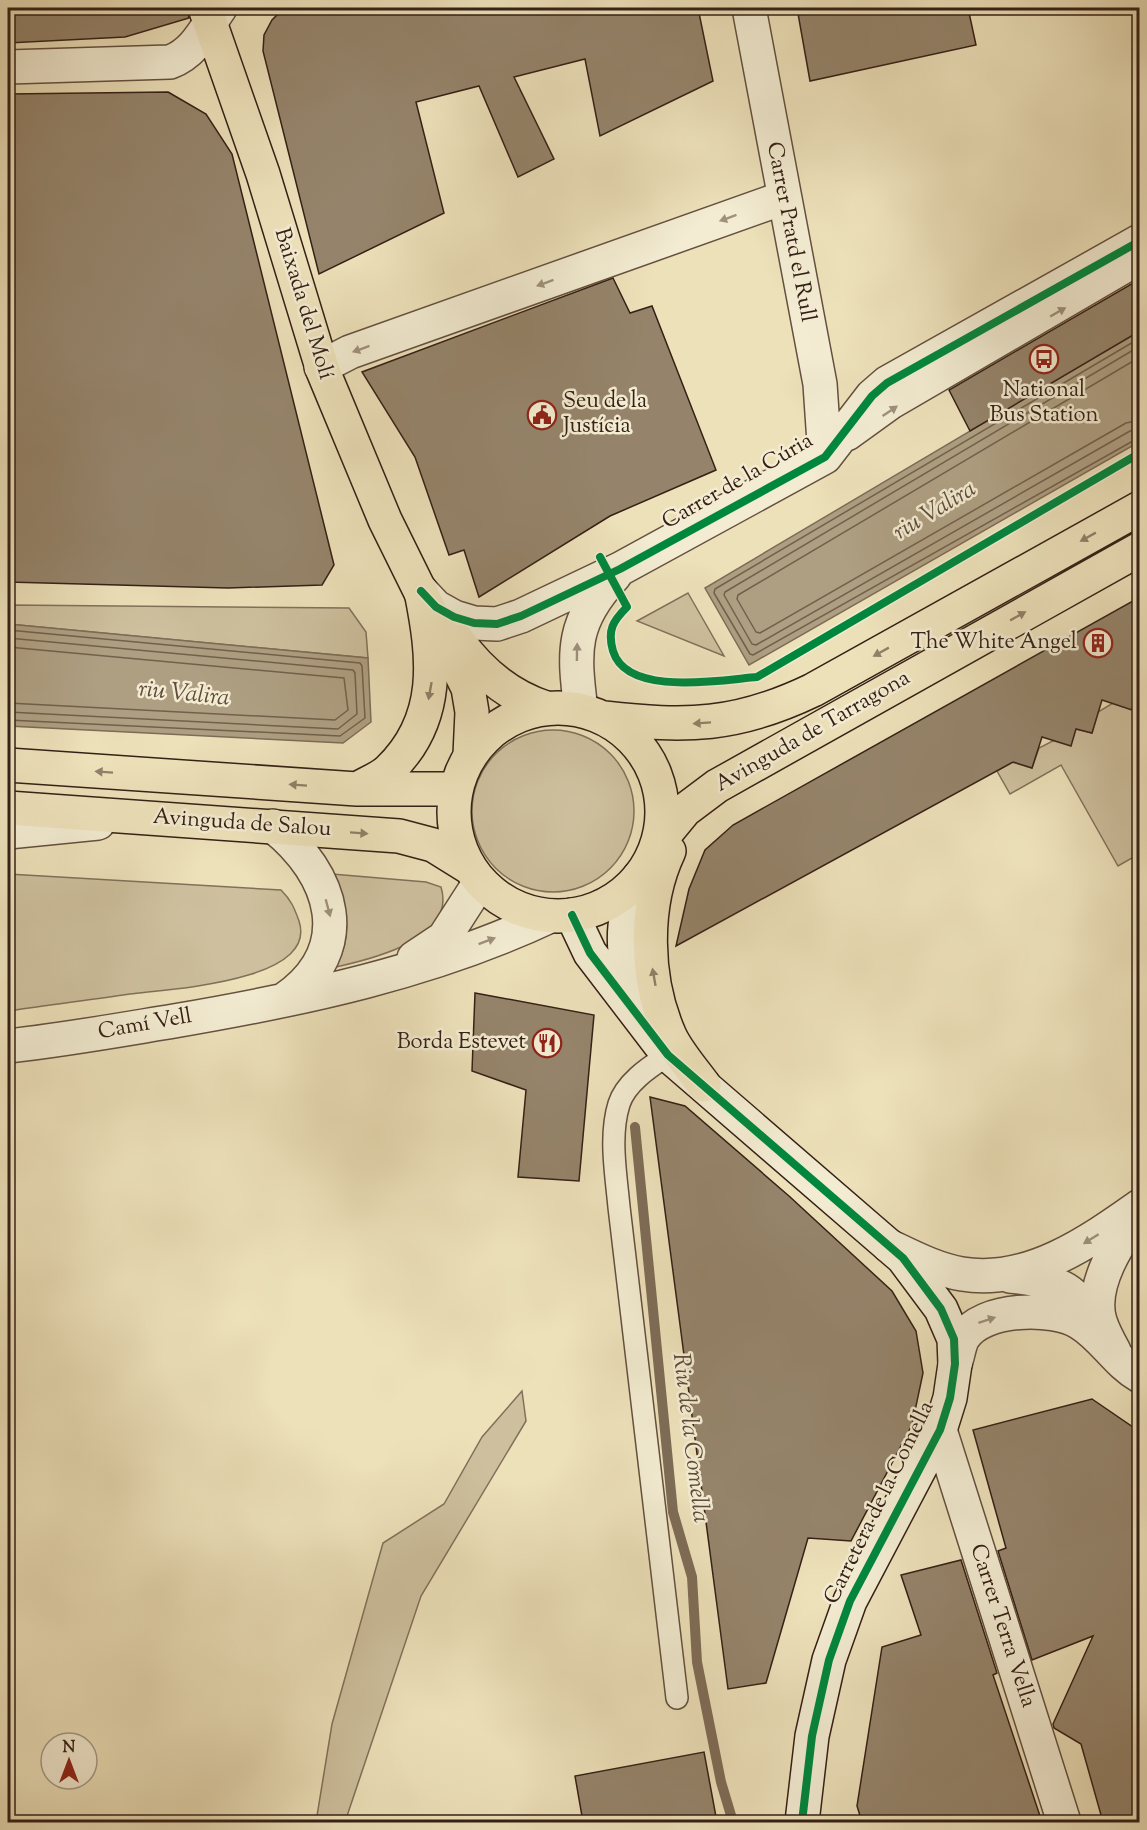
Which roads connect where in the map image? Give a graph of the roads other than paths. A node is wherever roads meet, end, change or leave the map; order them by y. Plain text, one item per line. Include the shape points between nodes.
1 (749, 8) edge
2 (212, 12) edge
3 (8, 67) edge
4 (783, 198) junction
5 (1140, 241) edge
6 (1140, 264) edge
7 (321, 367) junction
8 (825, 457) junction
9 (1140, 508) edge
10 (1140, 549) edge
11 (620, 569) junction
12 (421, 591) junction
13 (546, 708) junction
14 (592, 714) junction
15 (471, 746) junction
16 (8, 765) edge
17 (717, 786) junction
18 (357, 789) junction
19 (456, 789) junction
20 (8, 808) edge
21 (157, 818) junction
22 (273, 826) junction
23 (8, 832) edge
24 (657, 845) junction
25 (475, 875) junction
26 (639, 877) junction
27 (561, 915) junction
28 (373, 981) junction
29 (282, 1001) junction
30 (646, 1027) junction
31 (8, 1046) edge
32 (668, 1055) junction
33 (704, 1085) junction
34 (1140, 1206) edge
35 (1140, 1212) edge
36 (889, 1246) junction
37 (1000, 1275) junction
38 (955, 1364) junction
39 (1128, 1366) edge
40 (939, 1430) junction
41 (677, 1698) dead end
42 (802, 1822) edge
43 (1064, 1822) edge

1 - 4 street, Carrer Pratd el Rull
2 - 3 street via 193,48 170,62
2 - 7 main road, Baixada del Molí
4 -> 7 street via 350,352
4 - 8 street, Carrer Pratd el Rull via 820,384
5 - 8 street, Carrer de la Cúria via 887,383 872,396
8 -> 6 lane, Carrer de la Cúria via 893,408
7 - 12 main road, Baixada del Molí via 364,475
8 - 11 street, Carrer de la Cúria
9 -> 14 main road, Avinguda de Tarragona via 774,708 707,724 657,724
17 -> 10 main road, Avinguda de Tarragona
11 - 12 street, Carrer de la Cúria via 497,624 483,625 454,617 436,607
14 -> 11 street, Carrer de la Cúria via 577,667 577,642 594,598
12 - 13 main road, Baixada del Molí via 460,645 492,680 523,701
12 - 15 main road, Baixada del Molí via 468,688
12 -> 18 main road via 430,635 432,678 425,717 407,750 388,772
13 - 14 main road
13 - 15 main road via 503,723
14 - 24 main road via 628,735 652,767 662,806
15 - 19 main road
18 -> 16 main road, Avinguda de Salou
17 - 24 main road, Avinguda de Tarragona via 686,810
33 -> 17 main road via 670,1037 653,971 650,933 657,882 682,822
18 - 19 main road, Avinguda de Salou
19 - 25 main road via 453,822 462,854
20 - 21 main road, Avinguda de Salou
21 - 22 main road, Avinguda de Salou
21 - 23 street
22 -> 25 main road, Avinguda de Salou via 399,836 433,845
22 -> 29 street, Camí Vell via 306,858 322,886 330,919 327,947 316,971 305,985
24 - 26 main road
25 - 27 main road via 507,903 528,912
25 - 28 street, Camí Vell via 456,923 444,938
26 - 27 main road via 609,902
26 - 30 street via 625,925 625,950 632,988
28 -> 27 street, Camí Vell
27 - 30 street, Carretera de la Comella
28 - 29 street, Camí Vell
29 - 31 street, Camí Vell
30 - 32 street, Carretera de la Comella
32 - 33 street, Carretera de la Comella
32 - 41 lane via 642,1072 619,1102 614,1140
33 - 36 street, Carretera de la Comella
34 -> 37 street via 1071,1251 1037,1266
35 - 39 street via 1106,1267 1100,1289 1099,1320
36 - 37 street via 963,1274
36 - 38 street, Carretera de la Comella via 910,1266 941,1309 954,1339
37 - 39 street via 1049,1281 1066,1288 1084,1304
38 -> 39 street via 963,1337 978,1323 1035,1311 1080,1323
38 - 40 street, Carretera de la Comella via 950,1398
40 - 42 street, Carretera de la Comella via 850,1601 833,1650 812,1736
40 - 43 street, Carrer Terra Vella

